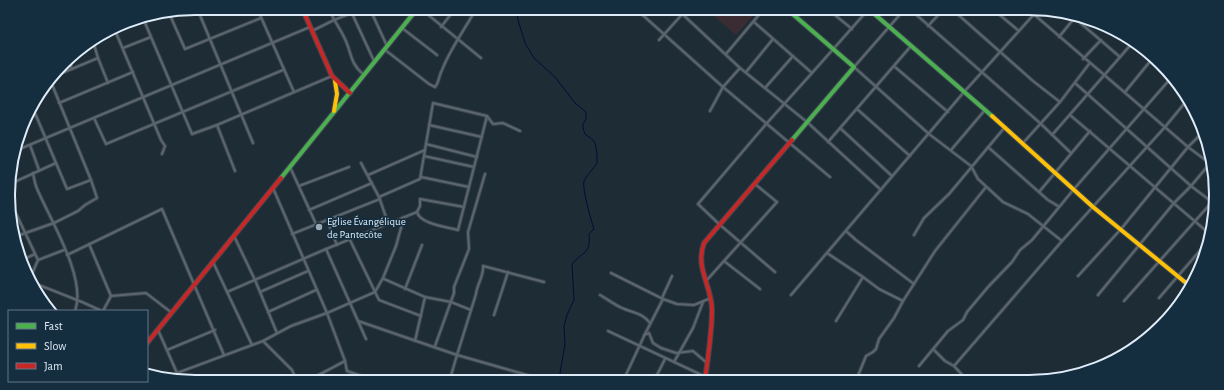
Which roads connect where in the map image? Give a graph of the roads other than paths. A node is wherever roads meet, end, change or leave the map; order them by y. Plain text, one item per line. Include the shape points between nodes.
1 (200, 15) edge
2 (260, 15) edge
3 (305, 15) edge
4 (332, 15) edge
5 (347, 15) edge
6 (353, 15) edge
7 (372, 15) edge
8 (411, 15) edge
9 (428, 15) edge
10 (450, 15) edge
11 (473, 15) edge
12 (643, 15) edge
13 (682, 15) edge
14 (684, 15) edge
15 (759, 15) edge
16 (794, 15) edge
17 (835, 15) edge
18 (863, 15) edge
19 (876, 15) edge
20 (899, 15) edge
21 (916, 15) edge
22 (938, 15) edge
23 (959, 15) edge
24 (1000, 15) edge
25 (1033, 15) joint
26 (171, 17) edge
27 (261, 18) junction
28 (334, 20) junction
29 (1073, 20) edge
30 (145, 22) edge
31 (754, 22) junction
32 (1083, 24) edge
33 (889, 26) junction
34 (928, 26) junction
35 (401, 27) junction
36 (441, 27) junction
37 (311, 29) junction
38 (852, 29) junction
39 (1019, 31) junction
40 (116, 33) edge
41 (664, 34) junction
42 (151, 37) junction
43 (1059, 37) junction
44 (210, 38) junction
45 (773, 39) junction
46 (458, 40) junction
47 (659, 40) dead end
48 (1101, 40) junction
49 (272, 43) junction
50 (94, 45) edge
51 (912, 46) junction
52 (1130, 46) edge
53 (123, 48) junction
54 (386, 48) junction
55 (834, 49) junction
56 (1001, 52) junction
57 (726, 54) junction
58 (437, 55) dead end
59 (793, 56) junction
60 (1120, 57) junction
61 (98, 58) junction
62 (481, 58) dead end
63 (1083, 59) junction
64 (374, 61) junction
65 (1150, 62) edge
66 (1089, 64) junction
67 (71, 65) edge
68 (221, 65) junction
69 (854, 67) junction
70 (895, 67) junction
71 (740, 68) junction
72 (72, 69) junction
73 (283, 70) junction
74 (64, 72) edge
75 (133, 72) junction
76 (746, 72) junction
77 (982, 72) junction
78 (812, 73) junction
79 (364, 75) junction
80 (1104, 75) junction
81 (333, 78) junction
82 (1168, 81) edge
83 (108, 83) junction
84 (1075, 83) junction
85 (52, 85) edge
86 (172, 86) junction
87 (876, 86) junction
88 (723, 87) junction
89 (765, 88) junction
90 (231, 91) junction
91 (294, 92) junction
92 (964, 92) junction
93 (1125, 92) junction
94 (350, 93) junction
95 (1088, 95) junction
96 (143, 97) junction
97 (1060, 102) junction
98 (59, 103) junction
99 (784, 104) junction
100 (1184, 104) edge
101 (856, 109) junction
102 (1144, 109) junction
103 (985, 110) junction
104 (710, 111) dead end
105 (183, 112) junction
106 (334, 112) junction
107 (948, 112) junction
108 (36, 115) edge
109 (241, 115) junction
110 (1070, 115) junction
111 (487, 116) junction
112 (94, 118) junction
113 (807, 122) junction
114 (155, 123) junction
115 (766, 123) junction
116 (1040, 123) junction
117 (217, 125) junction
118 (429, 125) junction
119 (1005, 127) junction
120 (1165, 127) junction
121 (840, 128) junction
122 (70, 129) junction
123 (1126, 129) junction
124 (520, 131) dead end
125 (1090, 131) junction
126 (929, 134) junction
127 (1052, 135) junction
128 (1199, 136) edge
129 (482, 137) junction
130 (45, 138) junction
131 (789, 142) junction
132 (828, 142) junction
133 (253, 143) dead end
134 (1023, 143) junction
135 (426, 144) junction
136 (30, 145) junction
137 (988, 147) junction
138 (1147, 147) junction
139 (1188, 147) junction
140 (1109, 148) junction
141 (21, 149) edge
142 (425, 150) junction
143 (951, 150) junction
144 (1071, 153) junction
145 (162, 154) dead end
146 (424, 156) junction
147 (476, 156) junction
148 (910, 156) junction
149 (1206, 160) edge
150 (56, 163) junction
151 (361, 163) dead end
152 (1130, 165) junction
153 (290, 166) junction
154 (971, 166) junction
155 (349, 167) dead end
156 (474, 167) junction
157 (1171, 168) junction
158 (1207, 169) edge
159 (39, 170) junction
160 (235, 171) dead end
161 (33, 173) junction
162 (1056, 173) junction
163 (485, 174) dead end
164 (367, 175) junction
165 (892, 176) junction
166 (421, 177) junction
167 (830, 177) dead end
168 (91, 180) junction
169 (15, 181) edge
170 (372, 183) junction
171 (754, 183) junction
172 (299, 186) junction
173 (1191, 186) junction
174 (272, 187) junction
175 (469, 187) junction
176 (986, 187) junction
177 (1155, 187) junction
178 (1074, 189) junction
179 (881, 190) junction
180 (1039, 192) junction
181 (379, 198) junction
182 (1209, 199) edge
183 (1174, 203) junction
184 (1209, 205) edge
185 (1058, 206) junction
186 (464, 207) junction
187 (1093, 207) junction
188 (309, 210) junction
189 (417, 212) junction
190 (17, 216) edge
191 (404, 217) junction
192 (327, 220) junction
193 (1195, 222) junction
194 (54, 223) junction
195 (388, 223) junction
196 (316, 224) junction
197 (719, 224) junction
198 (1042, 226) junction
199 (1121, 229) junction
200 (846, 231) junction
201 (1206, 231) edge
202 (25, 232) junction
203 (292, 234) junction
204 (19, 235) edge
205 (234, 235) junction
206 (914, 235) dead end
207 (350, 240) junction
208 (1062, 241) junction
209 (740, 243) junction
210 (89, 244) junction
211 (1139, 244) junction
212 (338, 245) junction
213 (422, 245) dead end
214 (326, 249) junction
215 (64, 250) junction
216 (1200, 250) edge
217 (827, 253) junction
218 (35, 254) junction
219 (67, 255) junction
220 (27, 258) edge
221 (303, 259) junction
222 (38, 260) junction
223 (213, 261) junction
224 (1159, 261) junction
225 (724, 262) junction
226 (32, 271) edge
227 (308, 271) junction
228 (508, 272) junction
229 (775, 272) dead end
230 (611, 273) dead end
231 (672, 276) dead end
232 (1078, 276) dead end
233 (1177, 276) junction
234 (863, 277) junction
235 (383, 278) junction
236 (255, 280) junction
237 (544, 282) dead end
238 (706, 282) junction
239 (914, 284) junction
240 (1186, 284) edge
241 (39, 285) edge
242 (193, 285) junction
243 (405, 289) junction
244 (760, 289) dead end
245 (316, 290) junction
246 (227, 292) junction
247 (260, 292) junction
248 (375, 292) junction
249 (1098, 294) dead end
250 (600, 295) dead end
251 (791, 295) dead end
252 (111, 296) junction
253 (425, 297) junction
254 (711, 298) junction
255 (1159, 298) dead end
256 (662, 299) junction
257 (77, 300) junction
258 (903, 301) junction
259 (1124, 301) dead end
260 (451, 302) junction
261 (703, 302) junction
262 (350, 303) junction
263 (75, 310) edge
264 (100, 310) edge
265 (103, 310) edge
266 (471, 310) junction
267 (268, 312) junction
268 (172, 313) junction
269 (327, 313) junction
270 (494, 315) dead end
271 (421, 316) junction
272 (358, 321) junction
273 (836, 321) dead end
274 (650, 323) junction
275 (158, 330) junction
276 (215, 330) junction
277 (608, 331) dead end
278 (277, 333) junction
279 (644, 335) junction
280 (366, 339) dead end
281 (263, 341) junction
282 (415, 341) junction
283 (148, 342) edge
284 (252, 345) junction
285 (435, 346) junction
286 (639, 346) junction
287 (167, 350) junction
288 (934, 350) junction
289 (680, 352) junction
290 (224, 355) junction
291 (457, 355) junction
292 (665, 358) junction
293 (345, 361) junction
294 (674, 363) junction
295 (707, 363) junction
296 (919, 366) dead end
297 (954, 366) junction
298 (177, 373) joint
299 (294, 375) edge
300 (319, 375) edge
301 (358, 375) edge
302 (451, 375) edge
303 (527, 375) edge
304 (626, 375) edge
305 (657, 375) edge
306 (699, 375) edge
307 (705, 375) edge
308 (858, 375) edge
309 (962, 375) edge

1 - 44 street
2 - 27 street
3 - 37 street
4 - 28 street
5 - 28 street
6 - 64 street
7 - 54 street
8 - 35 street
9 - 36 street
10 - 36 street
11 - 46 street
12 - 41 street
13 - 41 street
14 - 57 street
15 - 31 street
16 - 55 street
17 - 38 street
18 - 38 street
19 - 33 street
20 - 33 street
21 - 34 street
22 - 34 street
23 - 56 street
24 - 39 street
25 - 39 street
25 - 43 street
26 - 44 street via 185,49
27 - 44 street
27 - 49 street
28 - 37 street
28 - 79 street via 344,36 355,66
29 - 43 street
30 - 42 street
31 - 45 street
31 - 57 street
32 - 48 street
33 - 51 street
33 - 69 street
34 - 77 street
35 - 54 street
35 - 58 street
36 - 46 street
37 - 49 street
37 - 81 street
38 - 55 street
39 - 56 street
40 - 53 street
41 - 47 street
41 - 88 street
42 - 53 street
42 - 86 street
43 - 63 street
44 - 68 street
45 - 59 street
45 - 76 street
46 - 54 street via 435,87
46 - 62 street
48 - 60 street
48 - 63 street
49 - 68 street
49 - 73 street
50 - 61 street
51 - 70 street
51 - 92 street
52 - 60 street
53 - 75 street
54 - 64 street
55 - 69 street
55 - 78 street
56 - 77 street
56 - 97 street
57 - 71 street
59 - 78 street
59 - 89 street
60 - 80 street
61 - 72 street
61 - 83 street
63 - 66 street
64 - 79 street
65 - 93 street
66 - 80 street
66 - 84 street
67 - 72 street
68 - 86 street
68 - 90 street
69 - 87 street
69 - 113 street
70 - 87 street
70 - 107 street
71 - 76 street
71 - 88 street
72 - 74 street
73 - 90 street
73 - 91 street
75 - 83 street
75 - 96 street
76 - 89 street
77 - 92 street
77 - 116 street
78 - 99 street
79 - 94 street
80 - 93 street
80 - 95 street
81 - 91 street
81 - 94 street
81 - 106 street via 337,94
82 - 102 street
83 - 98 street
84 - 95 street
84 - 97 street
85 - 98 street
86 - 96 street
86 - 105 street
87 - 101 street
87 - 126 street
88 - 104 street
88 - 115 street
89 - 99 street
90 - 105 street
90 - 109 street
91 - 109 street
92 - 103 street
92 - 107 street
93 - 102 street
94 - 106 street
95 - 110 street
95 - 123 street
96 - 112 street
96 - 114 street
97 - 116 street
98 - 122 street
99 - 113 street
99 - 115 street
100 - 120 street
101 - 121 street
101 - 148 street
102 - 120 street
102 - 123 street
103 - 119 street
103 - 143 street
105 - 114 street
105 - 117 street via 192,134
106 - 153 street
107 - 126 street
108 - 130 street
109 - 117 street
109 - 133 street
110 - 125 street
110 - 127 street
111 - 118 street via 433,103
111 - 124 street via 493,124 503,123
111 - 129 street
112 - 114 street via 106,144
112 - 122 street
113 - 131 street
113 - 132 street
114 - 145 street via 165,146
115 - 131 street
115 - 197 street via 698,204
116 - 127 street
116 - 134 street
117 - 160 street
118 - 129 street
118 - 135 street
119 - 134 street
119 - 137 street
120 - 138 street
120 - 139 street
121 - 132 street
121 - 165 street
122 - 130 street
122 - 168 street
123 - 138 street
123 - 140 street
125 - 140 street
125 - 144 street
126 - 143 street
126 - 148 street
127 - 144 street
128 - 139 street
129 - 147 street
130 - 136 street
130 - 150 street
131 - 167 street
131 - 171 street
132 - 179 street
134 - 162 street
135 - 142 street
135 - 147 street
136 - 141 street
136 - 159 street
137 - 154 street
137 - 180 street
138 - 152 street
138 - 157 street
139 - 149 street
139 - 157 street
140 - 152 street
140 - 178 street
142 - 146 street
142 - 164 street
143 - 154 street
144 - 162 street
146 - 156 street
146 - 166 street
147 - 156 street
148 - 165 street
150 - 159 street
150 - 168 street via 68,189
151 - 164 street
152 - 177 street
152 - 187 street
153 - 172 street
153 - 174 street
154 - 176 street
154 - 206 street via 949,194 924,218
155 - 172 street
156 - 175 street
157 - 173 street
157 - 177 street
158 - 173 street
159 - 161 street
161 - 169 street
161 - 194 street via 37,190
162 - 178 street
162 - 180 street
163 - 260 street via 468,232 469,249
164 - 170 street
165 - 179 street
166 - 175 street
166 - 181 street
168 - 194 street via 97,198
170 - 181 street
170 - 188 street
171 - 197 street
171 - 209 street via 778,202
172 - 188 street
173 - 182 street
173 - 183 street
174 - 203 street
174 - 205 street
175 - 186 street
176 - 198 street via 1003,202 1028,214
176 - 239 street via 935,251
177 - 183 street
177 - 199 street
178 - 185 street
178 - 187 street
179 - 200 street
180 - 185 street
181 - 192 street
181 - 195 street
183 - 193 street
183 - 211 street
184 - 193 street
185 - 198 street
186 - 189 street via 420,199
186 - 189 street via 458,230 423,221
187 - 199 street
187 - 208 street
188 - 196 street
189 - 191 street
190 - 202 street
191 - 195 street
191 - 235 street
192 - 196 street
192 - 212 street
193 - 201 street
193 - 224 street
194 - 202 street
194 - 215 street
195 - 207 street
196 - 203 street
197 - 209 street
197 - 238 street via 704,243 699,255
198 - 208 street
198 - 288 street via 988,287 963,320 948,331
199 - 211 street
199 - 232 street
200 - 217 street
200 - 239 street
202 - 204 street
202 - 218 street
203 - 221 street
205 - 223 street
205 - 236 street
207 - 212 street
207 - 248 street
208 - 297 street
209 - 225 street
209 - 229 street
210 - 219 street
210 - 242 street via 162,209
210 - 252 street
211 - 224 street
211 - 249 street
212 - 214 street
213 - 243 street
214 - 221 street
214 - 262 street
215 - 219 street
215 - 222 street
216 - 233 street
217 - 234 street
217 - 251 street
218 - 220 street
218 - 222 street
219 - 257 street via 76,279
221 - 227 street
221 - 236 street
222 - 226 street
223 - 242 street
223 - 246 street
224 - 233 street
224 - 259 street
225 - 238 street
225 - 244 street
227 - 245 street
227 - 247 street
228 - 237 street
228 - 266 street via 483,266 483,275 476,287
228 - 270 street
230 - 256 street
231 - 256 street
233 - 240 street
233 - 255 street
234 - 258 street via 879,289
234 - 273 street
235 - 243 street
235 - 248 street
236 - 246 street
236 - 247 street
238 - 254 street
239 - 258 street
241 - 257 street
242 - 268 street
242 - 276 street
243 - 253 street
245 - 267 street
245 - 269 street
246 - 284 street
247 - 267 street
248 - 262 street
248 - 271 street via 378,300
250 - 274 street via 623,309 646,317
252 - 265 street
252 - 268 street via 146,293
253 - 260 street
253 - 271 street
254 - 261 street
254 - 295 street
256 - 261 street via 677,304 694,305
256 - 274 street
257 - 263 street
257 - 264 street
258 - 308 street via 879,339 876,349 866,356
260 - 266 street
260 - 285 street
261 - 289 street
262 - 269 street
262 - 272 street
266 - 291 street
267 - 278 street
268 - 275 street
269 - 278 street
269 - 293 street
271 - 282 street
272 - 280 street
272 - 282 street
274 - 279 street
275 - 283 street
275 - 287 street
276 - 287 street
276 - 290 street
277 - 286 street
278 - 281 street
279 - 286 street
279 - 289 street via 648,333 654,343 661,348
281 - 284 street
281 - 299 street
282 - 285 street
284 - 290 street
285 - 291 street
286 - 292 street
286 - 304 street
287 - 298 street
288 - 296 street
288 - 297 street
289 - 294 street
289 - 295 street via 692,351
290 - 298 street
291 - 302 street
291 - 303 street
292 - 294 street
292 - 305 street
293 - 300 street
293 - 301 street via 347,371
294 - 306 street
295 - 307 street
297 - 309 street

